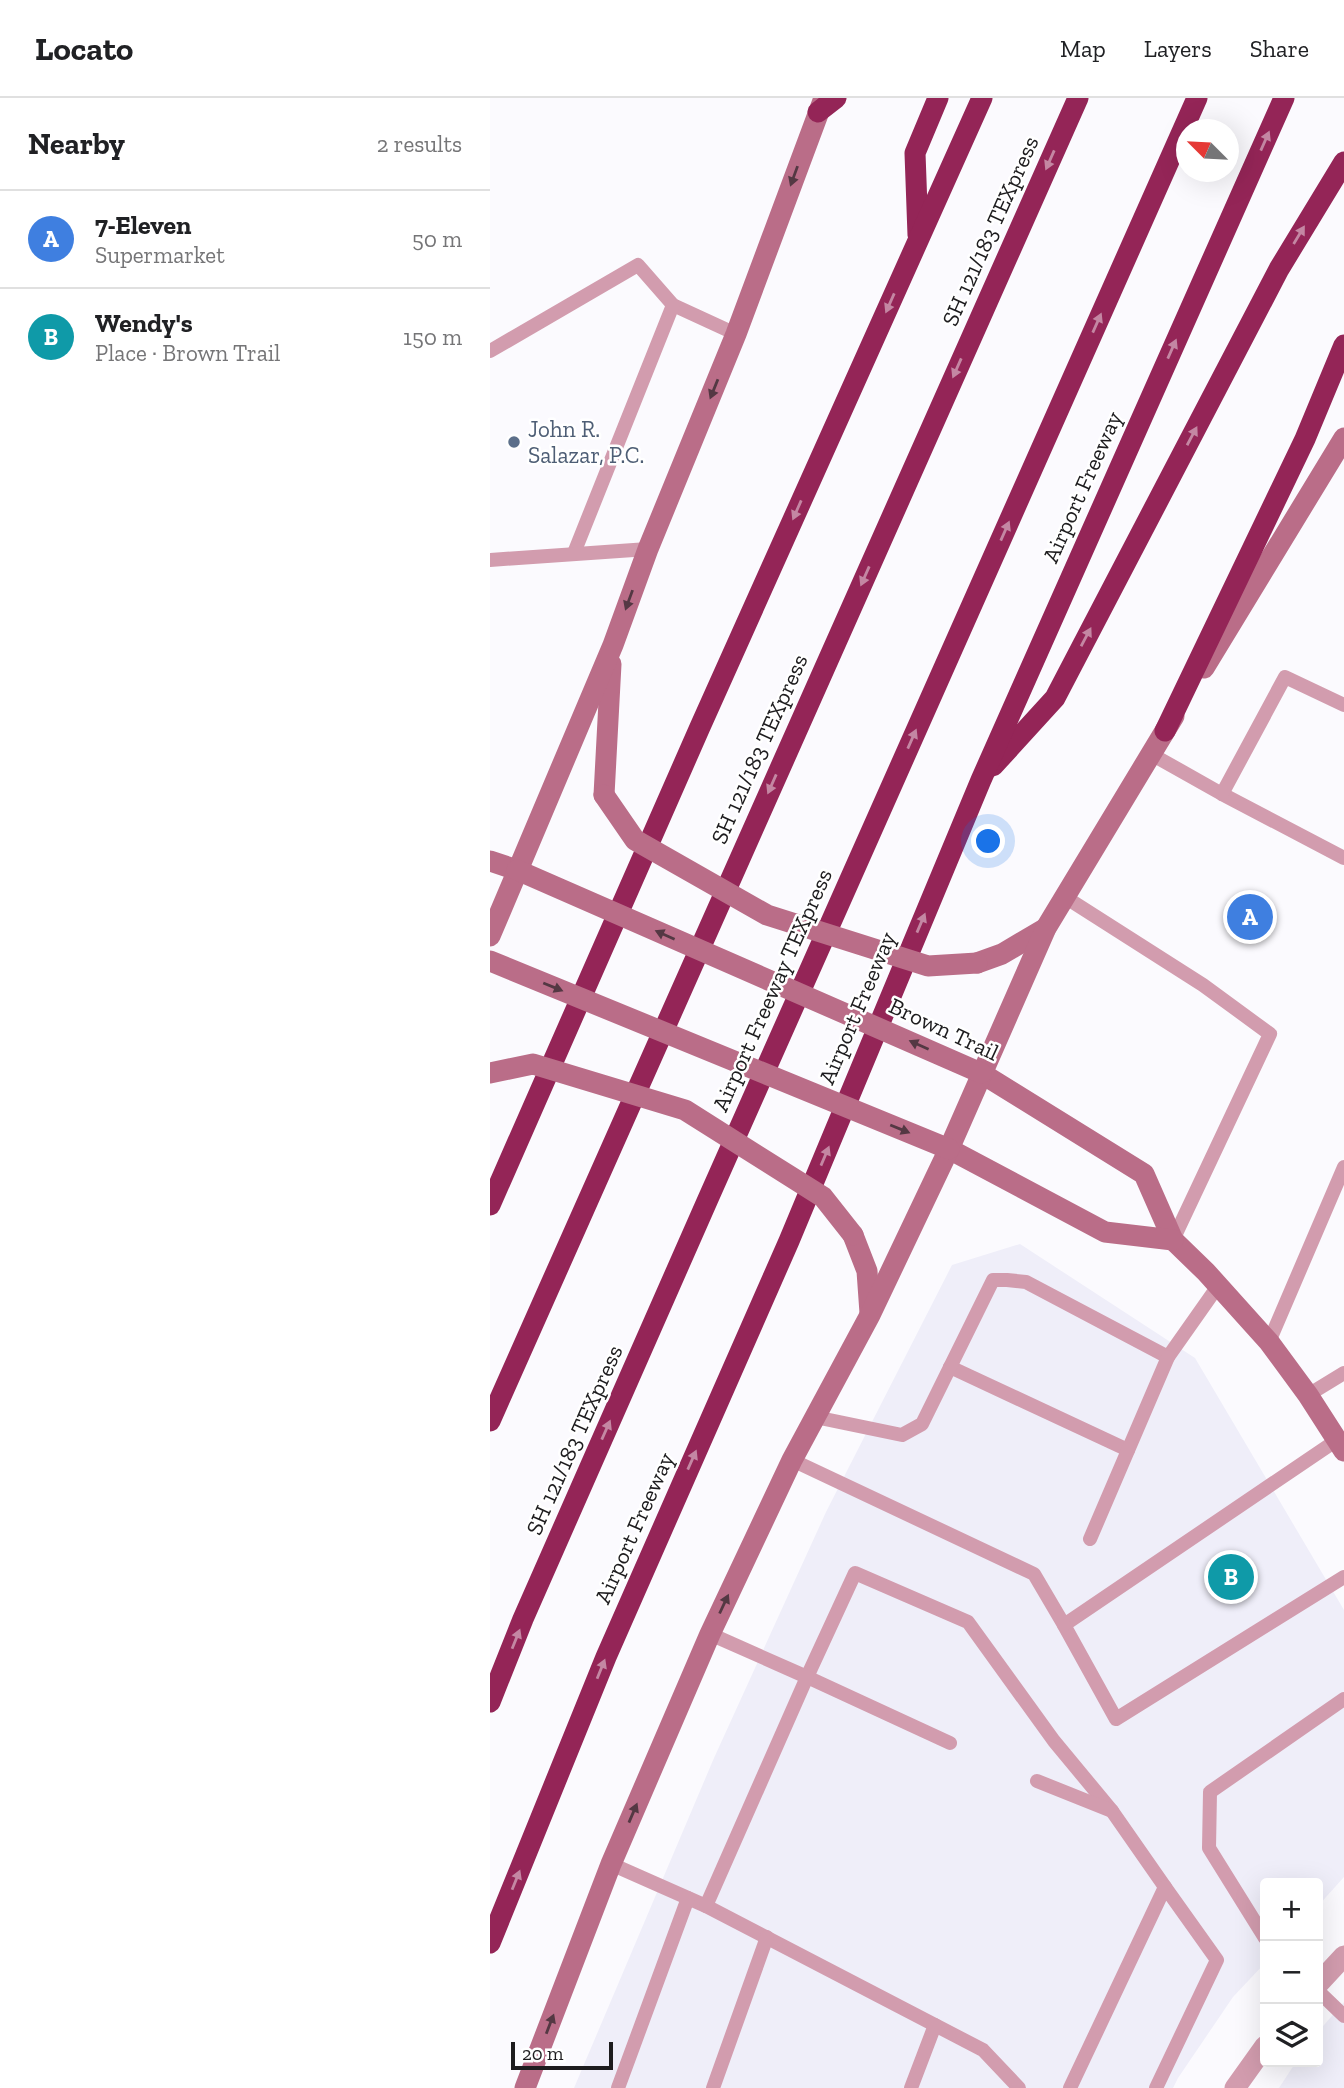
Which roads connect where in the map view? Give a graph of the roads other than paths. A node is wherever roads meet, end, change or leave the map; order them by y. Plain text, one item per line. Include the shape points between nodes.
1 (836, 98) edge
2 (938, 98) edge
3 (982, 98) edge
4 (1078, 98) edge
5 (1197, 98) edge
6 (1284, 98) edge
7 (821, 105) edge
8 (1344, 162) edge
9 (918, 240) junction
10 (673, 305) junction
11 (736, 334) junction
12 (1344, 345) edge
13 (490, 351) edge
14 (1344, 438) edge
15 (648, 549) junction
16 (574, 553) junction
17 (490, 559) edge
18 (613, 645) junction
19 (1344, 705) edge
20 (1165, 732) junction
21 (1151, 754) junction
22 (981, 780) junction
23 (1222, 794) junction
24 (1344, 858) edge
25 (490, 860) edge
26 (517, 870) junction
27 (1065, 897) junction
28 (1046, 929) junction
29 (490, 936) edge
30 (490, 961) edge
31 (490, 1073) edge
32 (981, 1073) junction
33 (949, 1149) junction
34 (1344, 1167) edge
35 (708, 1199) joint
36 (490, 1205) edge
37 (1173, 1240) junction
38 (1219, 1286) junction
39 (870, 1315) junction
40 (1269, 1342) junction
41 (1168, 1357) junction
42 (950, 1367) junction
43 (1344, 1373) edge
44 (1308, 1395) junction
45 (815, 1417) junction
46 (490, 1421) edge
47 (1340, 1446) edge
48 (1128, 1450) junction
49 (792, 1460) junction
50 (1090, 1539) dead end
51 (1344, 1577) edge
52 (1064, 1625) junction
53 (710, 1634) junction
54 (807, 1677) junction
55 (1344, 1699) edge
56 (490, 1702) edge
57 (950, 1743) dead end
58 (1037, 1780) dead end
59 (1112, 1811) junction
60 (611, 1864) junction
61 (1165, 1887) junction
62 (688, 1898) junction
63 (706, 1906) junction
64 (1260, 1930) edge
65 (767, 1937) junction
66 (490, 1943) edge
67 (1344, 1955) edge
68 (1323, 1978) edge
69 (1323, 1996) edge
70 (1344, 2016) edge
71 (934, 2025) junction
72 (1260, 2053) edge
73 (525, 2088) edge
74 (618, 2088) edge
75 (713, 2088) edge
76 (911, 2088) edge
77 (1019, 2088) edge
78 (1070, 2088) edge
79 (1156, 2088) edge
80 (1235, 2088) edge

1 - 7 highway
2 - 9 highway via 915,153
3 - 9 highway
4 -> 46 highway, SH 121/183 TEXpress
35 -> 5 highway, Airport Freeway TEXpress
22 -> 6 highway, Airport Freeway
7 -> 11 main road
22 -> 8 highway via 1055,698 1279,269
9 -> 36 highway
10 - 11 lane
10 - 13 lane via 638,265
10 - 16 lane
11 -> 15 main road
12 - 20 highway via 1305,439
14 - 20 main road
15 - 16 lane
15 -> 18 main road
16 - 17 lane
18 - 26 main road
18 - 28 main road, bridge via 604,795 635,841 768,915 928,966 977,962 1002,954
19 - 23 lane via 1285,677
20 - 21 main road
21 - 23 lane
21 - 27 main road
66 -> 22 highway, Airport Freeway via 606,1657 789,1241
23 - 24 lane
25 - 26 main road, Brown Trail
26 - 29 main road
32 -> 26 main road, Brown Trail, bridge
27 - 28 main road
27 - 37 lane via 1203,985 1270,1034
28 - 32 main road
30 -> 33 main road, bridge
31 - 39 main road, bridge via 533,1064 684,1110 823,1197 853,1235 867,1271
32 - 33 main road
32 - 37 main road, Brown Trail via 1144,1174
33 - 37 main road via 1105,1233
33 - 39 main road
34 - 40 lane
56 -> 35 highway, SH 121/183 TEXpress
37 - 38 main road, Brown Trail
38 - 40 main road, Brown Trail
38 - 41 lane
39 - 45 main road
40 - 44 main road, Brown Trail
41 - 42 lane via 1026,1282 993,1280
41 - 48 lane
42 - 45 lane via 922,1424 902,1435
42 - 48 lane
43 - 44 lane
44 - 47 main road, Brown Trail
45 - 49 main road
47 - 52 lane
48 - 50 lane
49 - 52 lane via 1034,1574
53 -> 49 main road
51 - 52 lane via 1116,1719
53 - 54 lane
60 -> 53 main road
54 - 57 lane
54 - 59 lane via 855,1573 868,1578 968,1622 1054,1741
54 - 63 lane
55 - 64 lane via 1209,1792 1209,1848
58 - 59 lane
59 - 61 lane
60 - 62 lane
73 -> 60 main road
61 - 78 lane
61 - 79 lane via 1217,1960
62 - 63 lane
62 - 74 lane
63 - 65 lane
65 - 71 lane
65 - 75 lane
67 - 68 street
69 - 70 lane
71 - 76 lane
71 - 77 lane via 983,2050
72 - 80 street

